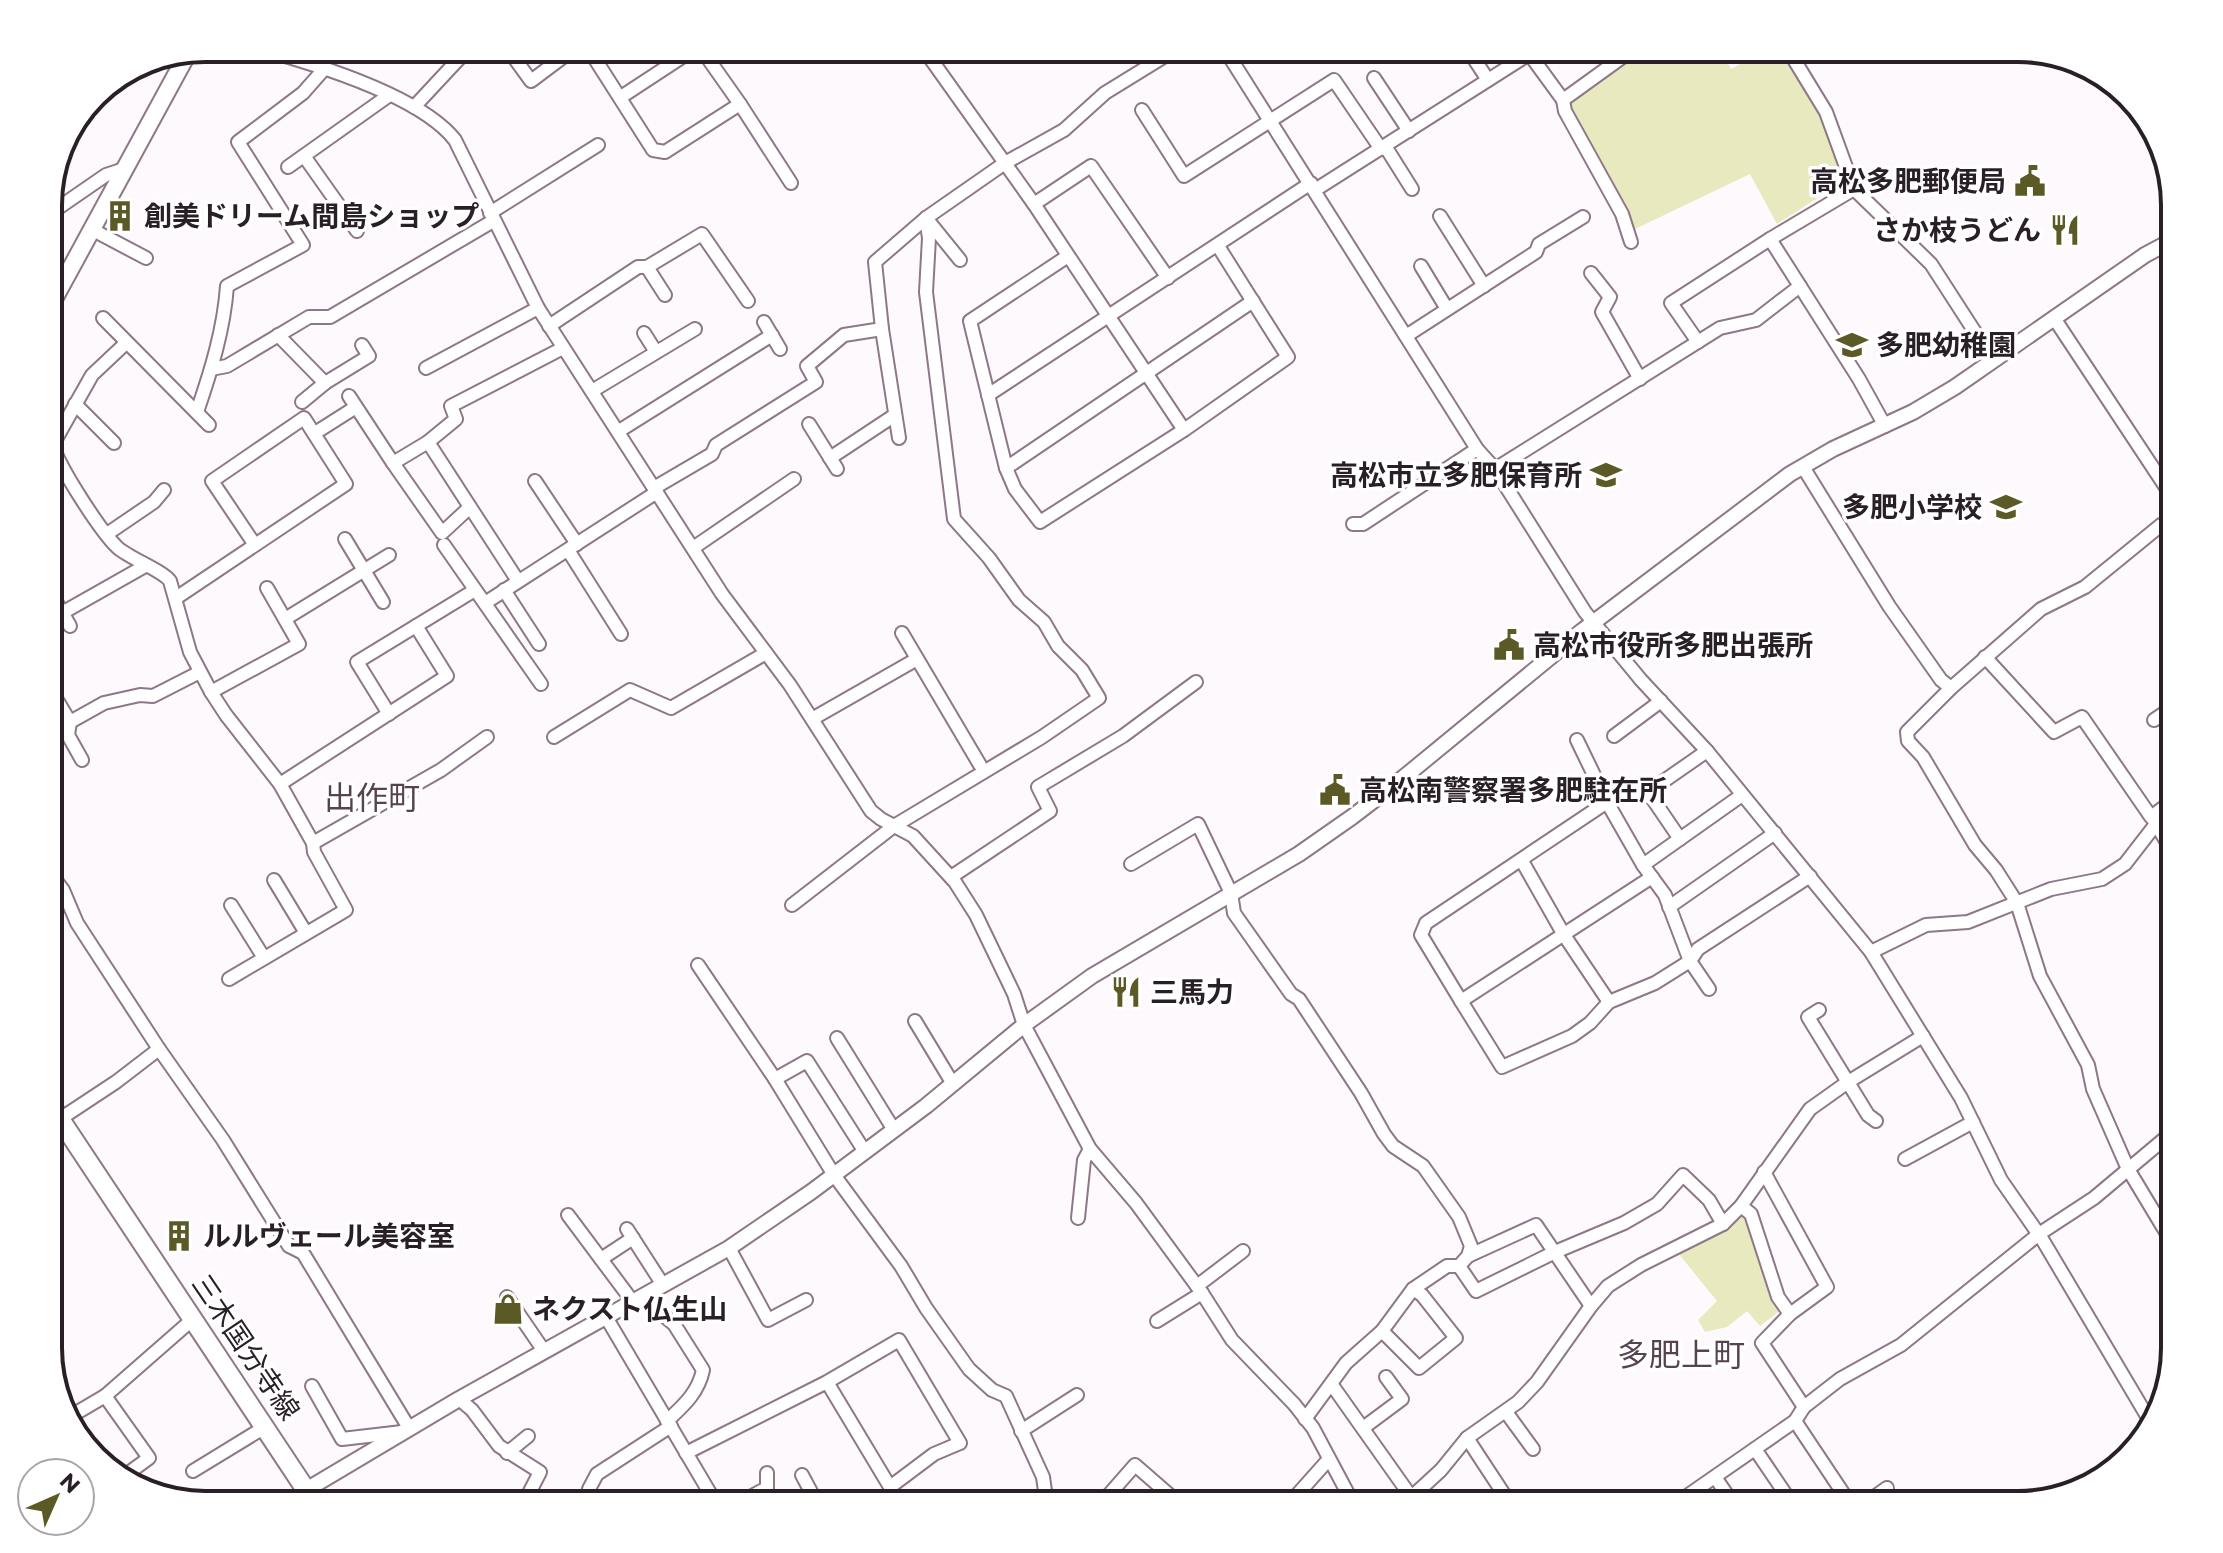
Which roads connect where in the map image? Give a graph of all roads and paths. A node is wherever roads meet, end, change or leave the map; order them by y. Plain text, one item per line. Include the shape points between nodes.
1 (305, 62) edge
2 (456, 62) edge
3 (517, 62) edge
4 (556, 62) edge
5 (597, 62) edge
6 (668, 62) edge
7 (712, 62) edge
8 (933, 62) edge
9 (1155, 62) edge
10 (1233, 62) edge
11 (1476, 62) edge
12 (1512, 62) edge
13 (1535, 62) edge
14 (1608, 62) edge
15 (1614, 62) edge
16 (1796, 62) edge
17 (182, 64) edge
18 (1610, 65) junction
19 (325, 68) junction
20 (1374, 78) dead end
21 (1488, 80) junction
22 (388, 96) junction
23 (621, 97) junction
24 (1563, 100) junction
25 (740, 104) junction
26 (414, 107) junction
27 (1142, 110) dead end
28 (1270, 120) junction
29 (1409, 131) junction
30 (598, 145) dead end
31 (1383, 147) junction
32 (304, 156) junction
33 (1005, 163) junction
34 (288, 167) dead end
35 (127, 168) junction
36 (791, 183) dead end
37 (1313, 187) junction
38 (1412, 189) dead end
39 (1854, 189) junction
40 (1034, 204) junction
41 (62, 205) edge
42 (1440, 216) dead end
43 (492, 217) junction
44 (1583, 217) dead end
45 (926, 218) junction
46 (93, 230) junction
47 (357, 231) dead end
48 (1770, 239) junction
49 (1631, 242) dead end
50 (1218, 246) junction
51 (2161, 246) edge
52 (1536, 252) junction
53 (1068, 256) junction
54 (146, 258) dead end
55 (960, 260) dead end
56 (1544, 265) dead end
57 (1421, 266) dead end
58 (647, 267) junction
59 (1591, 273) dead end
60 (1168, 278) junction
61 (62, 285) edge
62 (1484, 286) junction
63 (1800, 286) junction
64 (665, 295) dead end
65 (748, 301) dead end
66 (1253, 301) junction
67 (538, 308) junction
68 (1447, 309) junction
69 (1110, 316) junction
70 (103, 318) dead end
71 (2054, 318) junction
72 (764, 322) dead end
73 (549, 326) junction
74 (695, 329) dead end
75 (882, 329) junction
76 (644, 333) dead end
77 (278, 335) junction
78 (772, 335) junction
79 (1406, 336) junction
80 (1698, 342) junction
81 (126, 343) junction
82 (362, 345) dead end
83 (563, 348) junction
84 (780, 349) dead end
85 (656, 352) junction
86 (1993, 360) junction
87 (426, 368) dead end
88 (211, 369) junction
89 (1147, 373) junction
90 (1640, 379) junction
91 (325, 383) junction
92 (592, 391) junction
93 (988, 395) junction
94 (302, 402) dead end
95 (75, 404) junction
96 (197, 412) junction
97 (895, 415) junction
98 (809, 424) dead end
99 (209, 425) dead end
100 (1885, 426) junction
101 (62, 428) edge
102 (1184, 430) junction
103 (619, 431) junction
104 (315, 433) junction
105 (899, 438) dead end
106 (428, 442) junction
107 (114, 443) dead end
108 (1477, 449) junction
109 (393, 463) junction
110 (62, 464) edge
111 (1803, 467) junction
112 (1006, 468) junction
113 (1495, 469) junction
114 (794, 479) dead end
115 (2161, 480) edge
116 (535, 481) dead end
117 (164, 490) dead end
118 (656, 490) junction
119 (470, 507) junction
120 (1353, 524) dead end
121 (2161, 525) edge
122 (107, 534) junction
123 (345, 539) dead end
124 (255, 545) junction
125 (444, 545) dead end
126 (572, 547) junction
127 (693, 548) junction
128 (389, 555) dead end
129 (145, 566) junction
130 (364, 570) junction
131 (518, 581) junction
132 (267, 588) dead end
133 (475, 590) junction
134 (504, 590) junction
135 (176, 598) junction
136 (383, 602) dead end
137 (485, 603) junction
138 (62, 613) joint
139 (285, 619) junction
140 (1594, 623) junction
141 (70, 626) dead end
142 (416, 626) junction
143 (902, 633) dead end
144 (621, 634) dead end
145 (539, 644) dead end
146 (766, 653) junction
147 (1985, 657) junction
148 (917, 659) junction
149 (200, 672) junction
150 (1196, 682) dead end
151 (541, 684) dead end
152 (1951, 688) junction
153 (211, 692) junction
154 (1661, 701) junction
155 (62, 709) edge
156 (389, 714) junction
157 (2161, 715) edge
158 (812, 719) junction
159 (2154, 720) dead end
160 (70, 722) junction
161 (1614, 736) dead end
162 (487, 737) dead end
163 (554, 737) dead end
164 (1577, 740) dead end
165 (1707, 751) junction
166 (82, 760) dead end
167 (980, 765) dead end
168 (280, 784) junction
169 (1742, 795) junction
170 (1607, 802) junction
171 (2161, 814) edge
172 (2154, 821) junction
173 (894, 826) junction
174 (1775, 833) junction
175 (2161, 833) edge
176 (1680, 839) junction
177 (313, 843) junction
178 (1522, 861) junction
179 (1131, 864) dead end
180 (1643, 865) junction
181 (1810, 876) junction
182 (951, 877) junction
183 (1652, 877) junction
184 (274, 880) dead end
185 (62, 889) edge
186 (1231, 893) junction
187 (2017, 903) junction
188 (231, 905) dead end
189 (792, 905) dead end
190 (1669, 907) junction
191 (306, 933) junction
192 (1564, 935) junction
193 (1871, 952) junction
194 (264, 958) junction
195 (1690, 961) junction
196 (698, 965) dead end
197 (229, 979) dead end
198 (1709, 989) dead end
199 (1461, 1001) junction
200 (1609, 1002) junction
201 (1819, 1010) dead end
202 (915, 1021) dead end
203 (1024, 1025) junction
204 (1923, 1036) junction
205 (837, 1038) dead end
206 (159, 1049) junction
207 (775, 1079) junction
208 (1848, 1082) junction
209 (953, 1084) junction
210 (62, 1121) edge
211 (1876, 1121) dead end
212 (1973, 1122) junction
213 (894, 1130) junction
214 (62, 1132) edge
215 (2161, 1142) edge
216 (1090, 1149) junction
217 (865, 1152) junction
218 (1905, 1159) dead end
219 (2128, 1169) junction
220 (1764, 1172) junction
221 (834, 1175) junction
222 (1741, 1206) junction
223 (568, 1215) dead end
224 (1078, 1218) dead end
225 (1723, 1224) junction
226 (2161, 1224) edge
227 (2039, 1234) junction
228 (729, 1248) junction
229 (1243, 1251) dead end
230 (1555, 1252) junction
231 (601, 1259) junction
232 (1464, 1261) junction
233 (663, 1285) junction
234 (1413, 1289) junction
235 (1199, 1290) junction
236 (507, 1297) dead end
237 (637, 1300) junction
238 (806, 1300) dead end
239 (1591, 1306) junction
240 (1790, 1314) junction
241 (606, 1317) junction
242 (193, 1319) junction
243 (1157, 1321) dead end
244 (1382, 1331) junction
245 (544, 1351) junction
246 (1386, 1377) dead end
247 (827, 1382) junction
248 (1332, 1385) junction
249 (312, 1386) dead end
250 (1077, 1395) dead end
251 (105, 1396) junction
252 (459, 1399) junction
253 (1804, 1407) junction
254 (77, 1412) edge
255 (1506, 1412) junction
256 (2145, 1413) edge
257 (1305, 1419) junction
258 (1795, 1421) junction
259 (669, 1424) junction
260 (265, 1427) junction
261 (1363, 1428) junction
262 (405, 1430) junction
263 (1021, 1431) junction
264 (528, 1436) dead end
265 (1467, 1438) junction
266 (1533, 1449) dead end
267 (1755, 1449) junction
268 (507, 1453) junction
269 (686, 1453) junction
270 (1329, 1459) junction
271 (132, 1470) edge
272 (193, 1471) dead end
273 (767, 1473) dead end
274 (802, 1475) dead end
275 (1715, 1477) junction
276 (1887, 1488) dead end
277 (306, 1491) edge
278 (321, 1491) edge
279 (530, 1491) edge
280 (590, 1491) edge
281 (709, 1491) edge
282 (761, 1491) edge
283 (808, 1491) edge
284 (1045, 1491) edge
285 (1115, 1491) edge
286 (1165, 1491) edge
287 (1300, 1491) edge
288 (1346, 1491) edge
289 (1399, 1491) edge
290 (1419, 1491) edge
291 (1502, 1491) edge
292 (1694, 1491) edge
293 (1724, 1491) edge
294 (1784, 1491) edge
295 (1842, 1491) edge
296 (1883, 1491) edge

1 - 19 street
2 - 26 street
3 - 4 street via 531,81
5 - 23 street
6 - 23 street
7 - 25 street
8 - 33 street
9 - 33 street via 1105,93 1064,130
10 - 28 street
11 - 21 street
12 - 21 street
13 - 24 street
14 - 18 street
15 - 18 street
16 - 39 street via 1826,112
17 - 35 main road
18 - 24 street
19 - 22 street
19 - 88 street via 283,109 238,142 303,245 227,286
20 - 29 street
21 - 29 street
22 - 26 street
22 - 32 street
23 - 25 street via 653,150 665,152
24 - 49 street
25 - 36 street
26 - 43 street via 443,125 455,140
27 - 28 street via 1184,176
28 - 31 street via 1334,80
28 - 37 street
29 - 31 street
30 - 43 street
31 - 37 street
31 - 38 street
32 - 34 street
32 - 47 street
33 - 40 street
33 - 45 street
35 - 41 street via 106,175
35 - 46 main road
37 - 50 street
37 - 79 street
39 - 48 street
39 - 86 street via 1931,264
40 - 53 street
40 - 60 street via 1091,166
42 - 62 street
43 - 67 street
43 - 77 street via 330,317 309,317
44 - 52 street via 1539,244
45 - 55 street
45 - 75 street via 875,262
45 - 173 street via 926,292 954,519 1019,600 1044,622 1099,698
46 - 54 street
46 - 61 main road
48 - 63 street
48 - 80 street via 1671,303
50 - 60 street
50 - 66 street
51 - 71 street
52 - 56 street
52 - 62 street
53 - 69 street
53 - 93 street via 970,321
57 - 68 street
58 - 64 street
58 - 65 street via 702,234
58 - 73 street via 638,267
59 - 90 street via 1610,297 1602,312
60 - 69 street
62 - 68 street
63 - 80 street via 1756,320 1720,328
63 - 100 street
66 - 89 street
66 - 102 street via 1288,357
67 - 73 street
67 - 87 street
68 - 79 street
69 - 89 street
69 - 93 street
70 - 81 street
71 - 86 street
71 - 115 street
72 - 78 street
73 - 83 street
74 - 85 street
75 - 97 street
75 - 118 street via 844,335 807,366 816,382
76 - 85 street
77 - 88 street via 227,366
77 - 91 street
78 - 84 street
78 - 103 street
79 - 108 street
80 - 90 street
81 - 95 street via 92,375
81 - 96 street
82 - 91 street via 369,356
83 - 92 street
83 - 106 street via 451,406 456,419
85 - 92 street
86 - 100 street
88 - 96 street
89 - 102 street
89 - 112 street
90 - 113 street
91 - 94 street
92 - 103 street
93 - 112 street
95 - 101 street
95 - 107 street
96 - 99 street
97 - 98 street via 834,464
97 - 105 street
100 - 111 street
102 - 112 street via 1040,522
103 - 118 street
104 - 109 street via 353,401
104 - 124 street via 346,484
104 - 124 street via 304,418 212,481
106 - 109 street
106 - 119 street
108 - 113 street
108 - 120 street via 1363,524
109 - 119 street via 442,533
110 - 122 street
111 - 140 street
111 - 152 street via 1889,606
113 - 140 street
114 - 127 street
116 - 126 street
117 - 122 street
118 - 126 street
118 - 127 street
119 - 131 street
121 - 147 street via 2085,587 2041,609
122 - 129 street
123 - 130 street
124 - 135 street
125 - 133 street
126 - 131 street
126 - 144 street
127 - 146 street
128 - 130 street
129 - 135 street via 166,576
129 - 138 street
130 - 136 street
130 - 139 street
131 - 134 street
132 - 139 street
133 - 137 street
133 - 142 street
134 - 137 street
134 - 145 street
135 - 149 street
137 - 151 street
138 - 141 street
139 - 153 street via 299,644
140 - 154 street
140 - 186 street via 1352,817
142 - 156 street via 447,676
142 - 156 street via 357,662
143 - 148 street
146 - 158 street
146 - 163 street via 671,708 630,690
147 - 152 street
147 - 172 street via 2054,732 2082,717
148 - 158 street
148 - 167 street
149 - 153 street
149 - 160 street via 153,696 104,703
150 - 182 street via 1123,736 1038,787 1050,811
152 - 187 street via 1907,732 1908,741
153 - 168 street
154 - 161 street
154 - 165 street
155 - 160 street
156 - 168 street
157 - 159 street
158 - 173 street via 871,811
160 - 166 street via 68,735
162 - 177 street via 441,770
164 - 170 street
165 - 169 street
165 - 176 street via 1648,792
168 - 177 street
169 - 174 street
169 - 176 street
170 - 178 street
170 - 180 street
171 - 172 street
172 - 175 street
172 - 187 street via 2125,864 2102,879 2051,889
173 - 182 street via 913,836
173 - 189 street
174 - 181 street
174 - 190 street
176 - 180 street
177 - 191 street via 346,910
178 - 192 street
178 - 199 street via 1426,923 1421,935
179 - 186 street via 1198,824
180 - 183 street
181 - 193 street
181 - 195 street via 1698,949
182 - 203 street via 976,915
183 - 190 street
183 - 192 street
184 - 191 street
185 - 206 street via 77,923
186 - 203 street via 1092,976
186 - 232 street via 1234,913 1299,999 1384,1134 1423,1166 1459,1217 1471,1246
187 - 193 street via 1968,922 1926,925
187 - 219 street via 2040,976 2088,1065
188 - 194 street
190 - 195 street
191 - 194 street
192 - 199 street
192 - 200 street
193 - 204 street
194 - 197 street
195 - 198 street
195 - 200 street
196 - 207 street
199 - 200 street via 1502,1067 1572,1036
201 - 208 street via 1808,1017
202 - 209 street
203 - 209 street
203 - 216 street
204 - 208 street
204 - 212 street
205 - 213 street
206 - 210 street
206 - 262 street via 289,1246 303,1253
207 - 217 street via 807,1061
207 - 221 street
208 - 211 street
208 - 220 street via 1810,1109
209 - 213 street
212 - 218 street
212 - 227 street via 2001,1180
213 - 217 street
214 - 242 main road, 三木国分寺線
215 - 219 street
216 - 224 street via 1084,1160
216 - 235 street
217 - 221 street
219 - 226 street
219 - 227 street
220 - 222 street
220 - 240 street via 1827,1287
221 - 228 street
221 - 263 street via 969,1369 1006,1396
222 - 225 street
222 - 240 street via 1751,1214 1778,1297
223 - 231 street
225 - 230 street via 1709,1200 1683,1175 1657,1204
225 - 239 street via 1641,1265 1608,1286
227 - 253 street via 1901,1345 1840,1379
227 - 256 street
228 - 233 street
228 - 238 street via 768,1320
229 - 235 street
230 - 232 street via 1536,1225
230 - 232 street via 1476,1291
230 - 239 street
231 - 233 street via 630,1234
231 - 237 street
232 - 234 street
233 - 237 street
234 - 244 street
234 - 244 street via 1456,1338 1419,1368
235 - 243 street
235 - 257 street via 1232,1340
236 - 245 street
237 - 241 street
237 - 259 street via 674,1324 703,1370 690,1401
239 - 255 street via 1537,1382
240 - 253 street via 1762,1343
241 - 245 street
241 - 259 street
242 - 251 street
242 - 260 main road, 三木国分寺線
244 - 248 street via 1346,1363
245 - 252 street
246 - 261 street via 1402,1399
247 - 247 street via 899,1340 960,1443 934,1454 890,1487
247 - 269 street
248 - 257 street
248 - 261 street
249 - 262 street via 342,1439
250 - 263 street
251 - 254 street
251 - 271 street via 149,1458
252 - 262 street
252 - 268 street
253 - 258 street
255 - 265 street
255 - 266 street
257 - 270 street
258 - 267 street
258 - 295 street
259 - 269 street
259 - 280 street via 597,1474
260 - 272 street
260 - 277 main road, 三木国分寺線
261 - 289 street
262 - 278 street
263 - 284 street
264 - 268 street
265 - 290 street
265 - 291 street
267 - 275 street
267 - 294 street
268 - 279 street via 540,1472
269 - 281 street
270 - 287 street
270 - 288 street
273 - 282 street via 767,1488
274 - 283 street
275 - 292 street
275 - 293 street
276 - 296 street
285 - 286 street via 1135,1465

